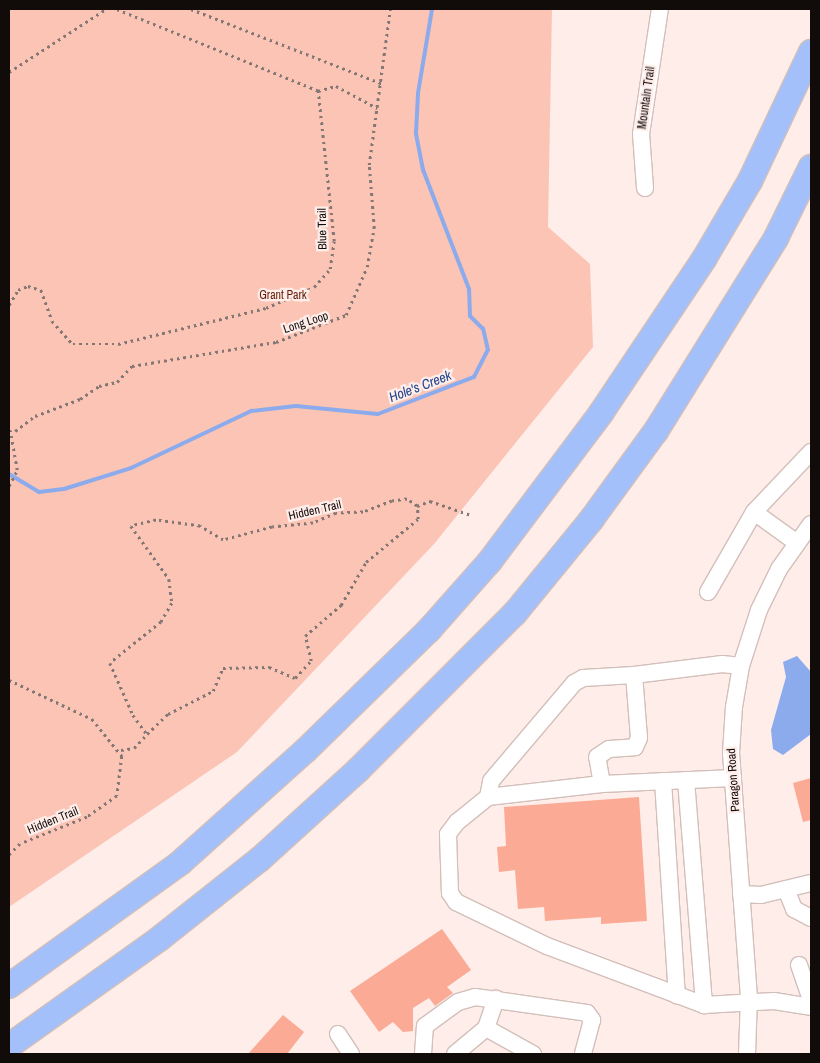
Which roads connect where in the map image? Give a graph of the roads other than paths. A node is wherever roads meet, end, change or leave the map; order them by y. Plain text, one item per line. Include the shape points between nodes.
1 (660, 9) edge
2 (811, 52) edge
3 (811, 167) edge
4 (645, 188) dead end
5 (811, 452) edge
6 (754, 512) junction
7 (811, 524) edge
8 (797, 543) junction
9 (708, 592) dead end
10 (741, 666) junction
11 (634, 674) junction
12 (733, 778) junction
13 (686, 780) junction
14 (663, 781) junction
15 (602, 784) junction
16 (488, 797) junction
17 (811, 883) edge
18 (786, 889) junction
19 (741, 894) junction
20 (811, 918) edge
21 (800, 965) dead end
22 (9, 986) edge
23 (677, 996) junction
24 (496, 999) junction
25 (811, 1000) edge
26 (749, 1002) junction
27 (704, 1005) junction
28 (811, 1007) edge
29 (486, 1028) junction
30 (338, 1034) dead end
31 (9, 1046) edge
32 (351, 1054) edge
33 (423, 1054) edge
34 (455, 1054) edge
35 (533, 1054) edge
36 (583, 1054) edge
37 (747, 1054) edge

1 - 4 street, Mountain Trail via 641,134
2 - 22 highway via 750,181 704,259 601,413 490,561 429,630 306,750 180,863
3 - 31 highway via 776,238 656,431 591,520 515,612 371,758 260,860 160,939
5 - 6 street
6 - 8 street
6 - 9 street
7 - 8 street, Paragon Road
8 - 10 street, Paragon Road via 767,591
10 - 11 street via 722,664
10 - 12 street, Paragon Road via 732,731
11 - 15 street via 639,738 636,747 609,749 597,757
11 - 16 street via 583,678 574,684 491,781
12 - 13 street
12 - 19 street, Paragon Road
13 - 14 street
13 - 27 street
14 - 15 street
14 - 23 street
15 - 16 street
16 - 23 street via 457,822 448,834 450,893 456,902 547,946
17 - 18 street
18 - 19 street via 761,896
18 - 20 street via 794,909
19 - 26 street, Paragon Road
21 - 25 street
23 - 27 street
24 - 29 street
24 - 33 street via 475,997 458,1002 433,1019 422,1034
24 - 36 street via 587,1013 592,1020
26 - 27 street
26 - 28 street via 781,1001
26 - 37 street, Paragon Road
29 - 34 street
29 - 35 street
30 - 32 street

